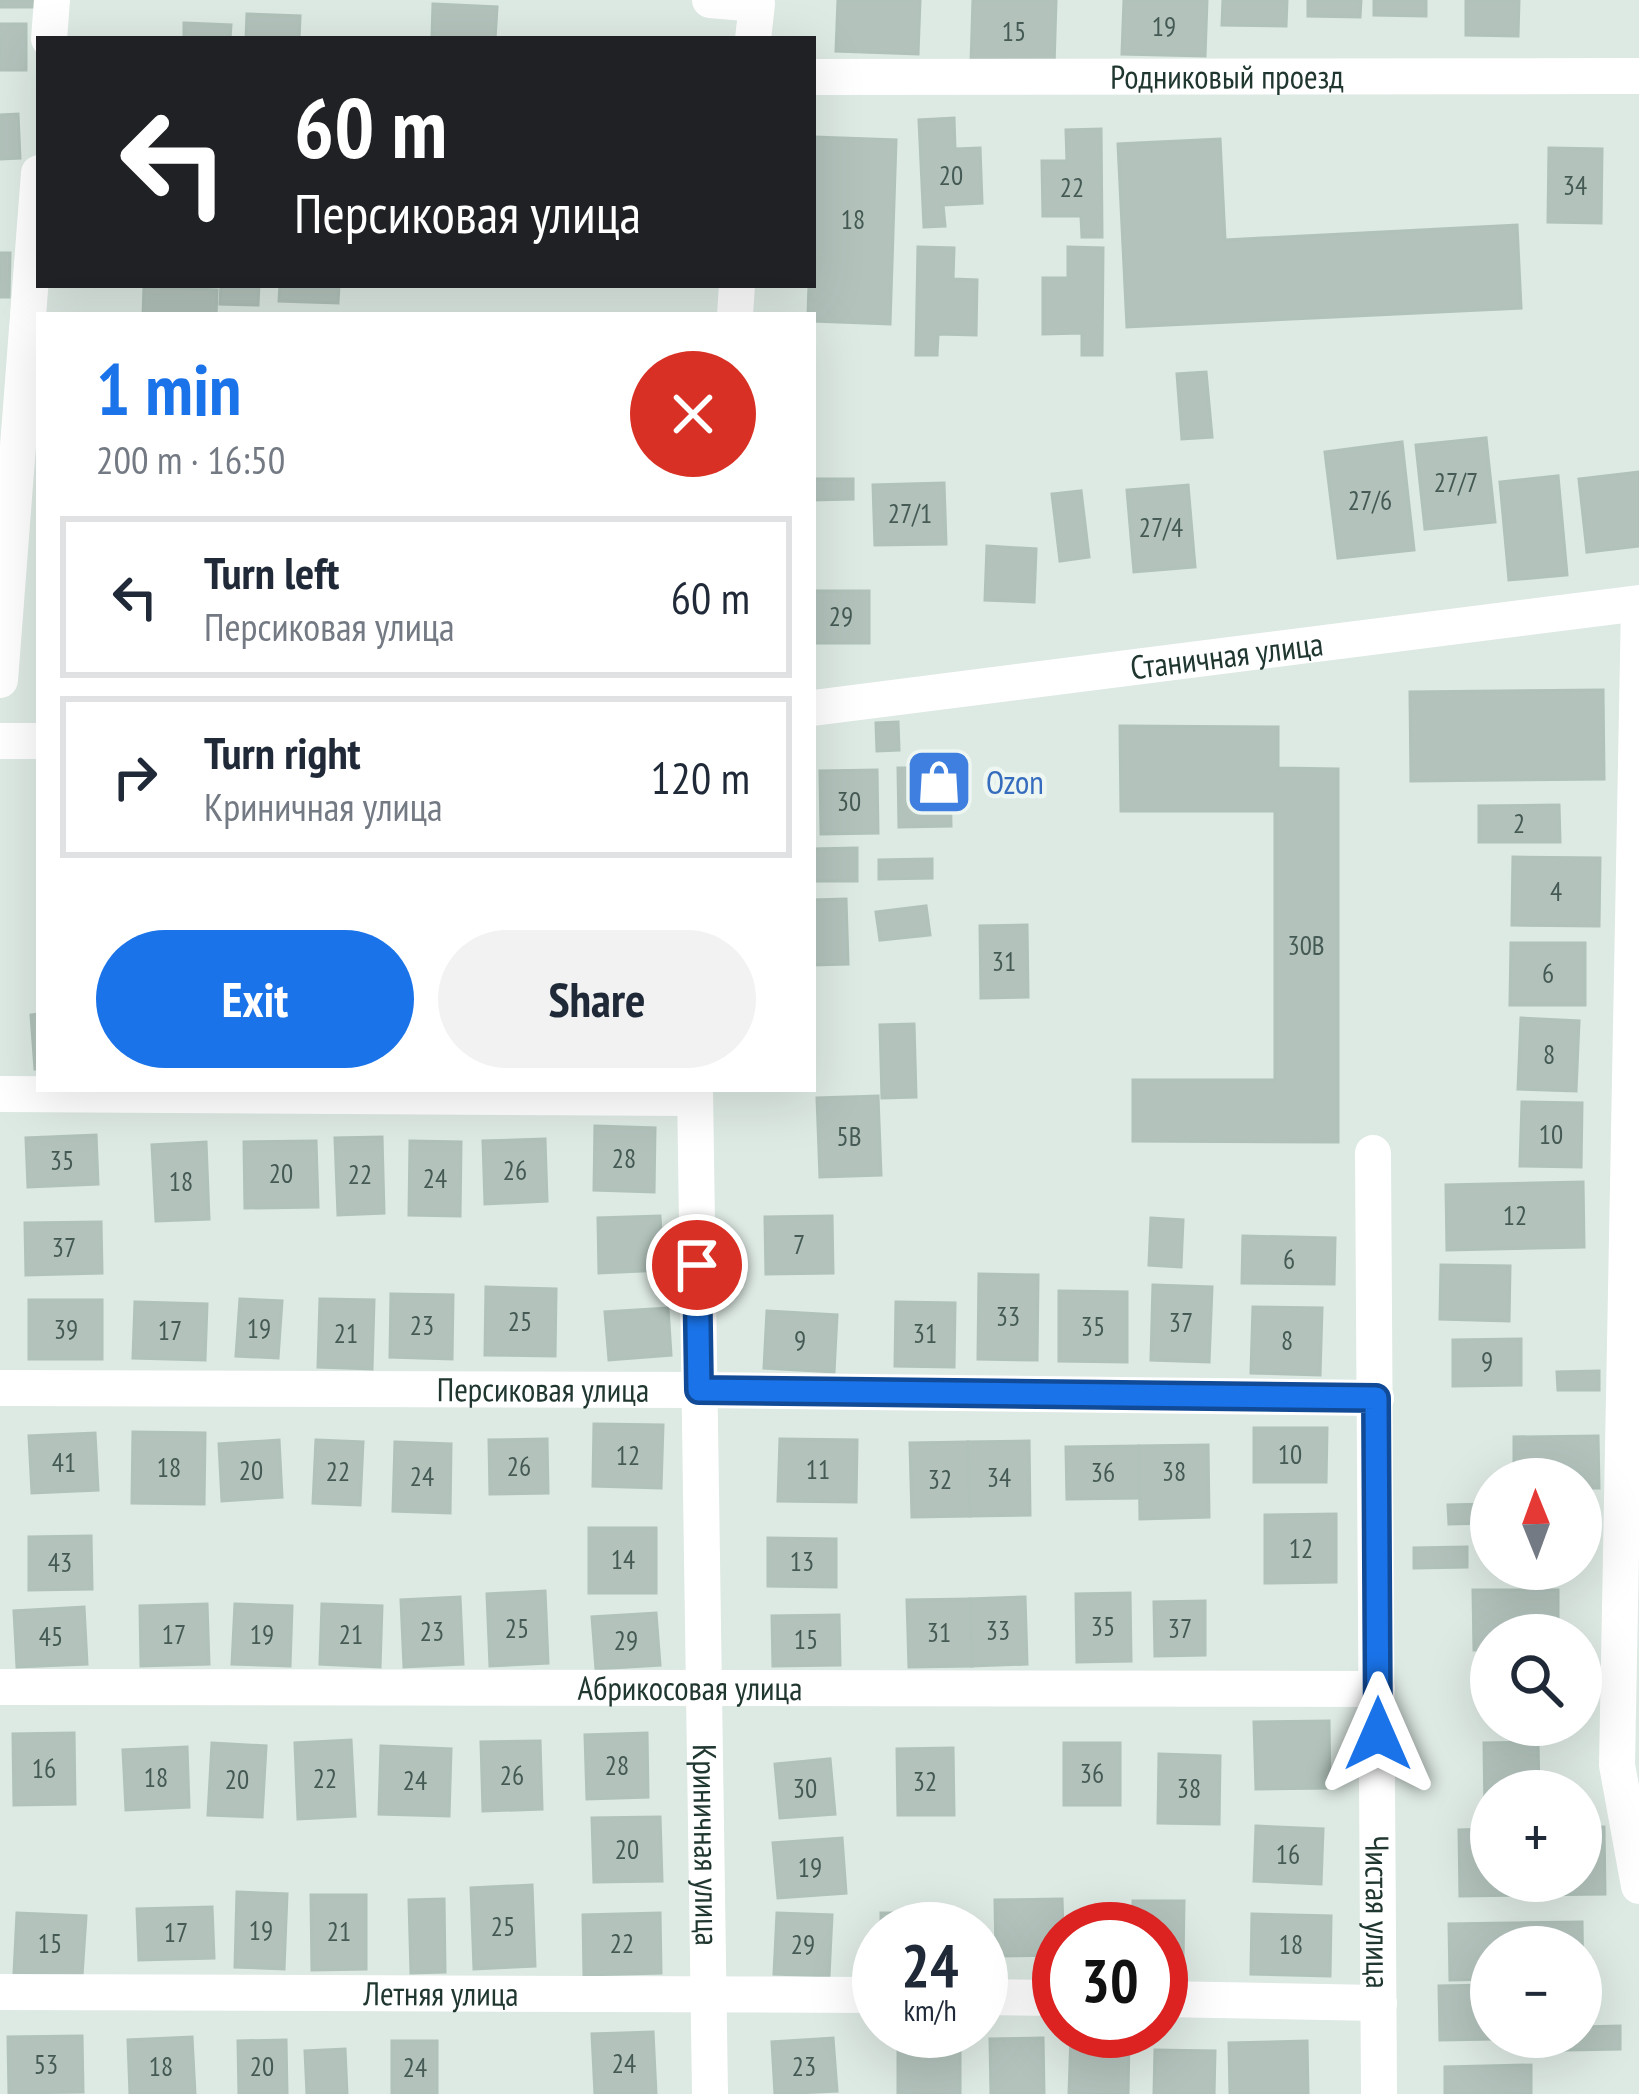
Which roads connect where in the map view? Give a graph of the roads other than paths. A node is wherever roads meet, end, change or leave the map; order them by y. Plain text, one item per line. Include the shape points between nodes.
1 (52, 0) edge
2 (710, 0) edge
3 (755, 21) edge
4 (49, 36) edge
5 (1639, 76) edge
6 (816, 77) edge
7 (36, 211) edge
8 (1639, 604) edge
9 (0, 680) edge
10 (816, 709) edge
11 (0, 741) edge
12 (36, 741) edge
13 (0, 1094) edge
14 (695, 1094) edge
15 (1373, 1153) dead end
16 (0, 1388) edge
17 (699, 1390) junction
18 (1376, 1398) junction
19 (0, 1687) edge
20 (704, 1689) junction
21 (1377, 1689) junction
22 (1639, 1886) edge
23 (0, 1992) edge
24 (708, 1993) junction
25 (852, 1995) edge
26 (1188, 1999) edge
27 (1379, 2002) junction
28 (710, 2094) edge
29 (1379, 2094) edge

1 - 4 street
2 - 3 street
5 - 6 street, Родниковый проезд
7 - 9 street
8 - 10 street, Станичная улица
8 - 22 street via 1617,1765
11 - 12 street
13 - 14 street
14 - 17 street, Криничная улица
15 - 18 street, Чистая улица
16 - 17 street, Персиковая улица
17 - 18 street, Персиковая улица
17 - 20 street, Криничная улица
18 - 21 street, Чистая улица
19 - 20 street, Абрикосовая улица
20 - 21 street, Абрикосовая улица
20 - 24 street, Криничная улица
21 - 27 street, Чистая улица
23 - 24 street, Летняя улица
24 - 25 street, Летняя улица
24 - 28 street, Криничная улица
26 - 27 street
27 - 29 street, Чистая улица

